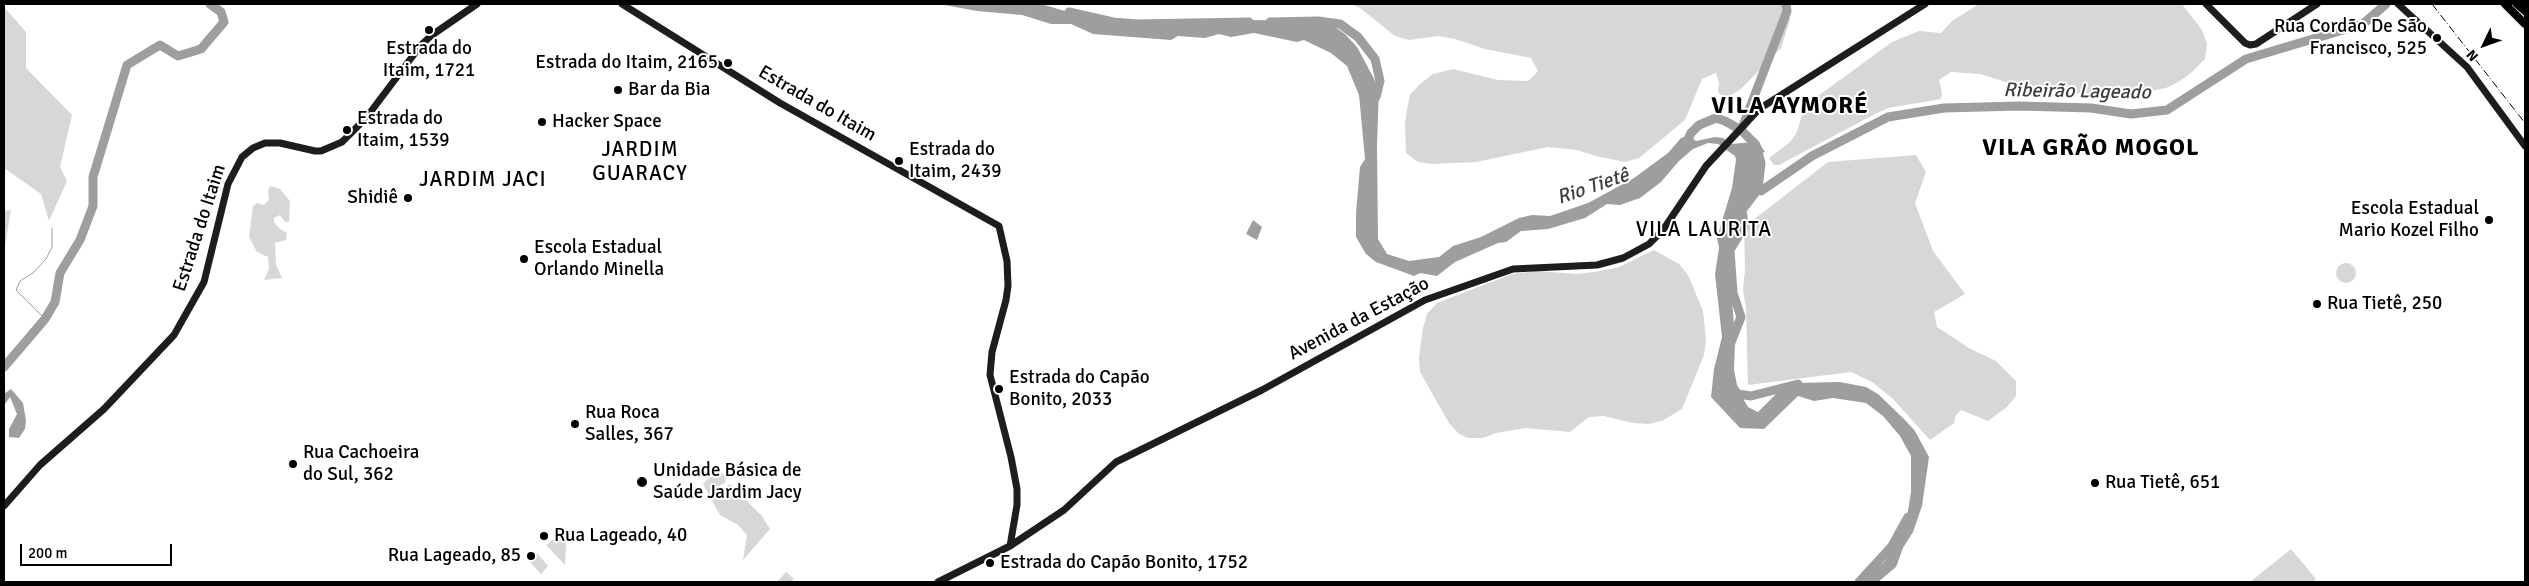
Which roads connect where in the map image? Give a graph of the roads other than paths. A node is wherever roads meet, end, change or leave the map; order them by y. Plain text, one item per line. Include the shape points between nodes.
1 (477, 4) edge
2 (622, 4) edge
3 (1925, 4) edge
4 (2206, 4) edge
5 (2317, 4) edge
6 (2398, 4) edge
7 (2504, 4) edge
8 (2517, 4) edge
9 (2525, 11) edge
10 (2525, 24) edge
11 (2525, 146) edge
12 (4, 506) edge
13 (1010, 546) junction
14 (938, 582) edge

1 - 12 street, Estrada do Itaim via 421,46 362,123 342,142 321,151 265,143 242,157 228,184 204,282 174,335 104,409 40,465
2 - 13 street, Estrada do Itaim via 780,103 1000,226 1008,286 992,352 990,375 1017,489
3 - 13 street, Avenida da Estação via 1774,98 1750,118 1695,181 1663,230 1643,248 1597,265 1513,269 1425,300 1262,390 1116,462 1064,510
4 - 5 street via 2250,45
6 - 11 street via 2467,67
7 - 10 main road
8 - 9 main road
13 - 14 street, Avenida da Estação

